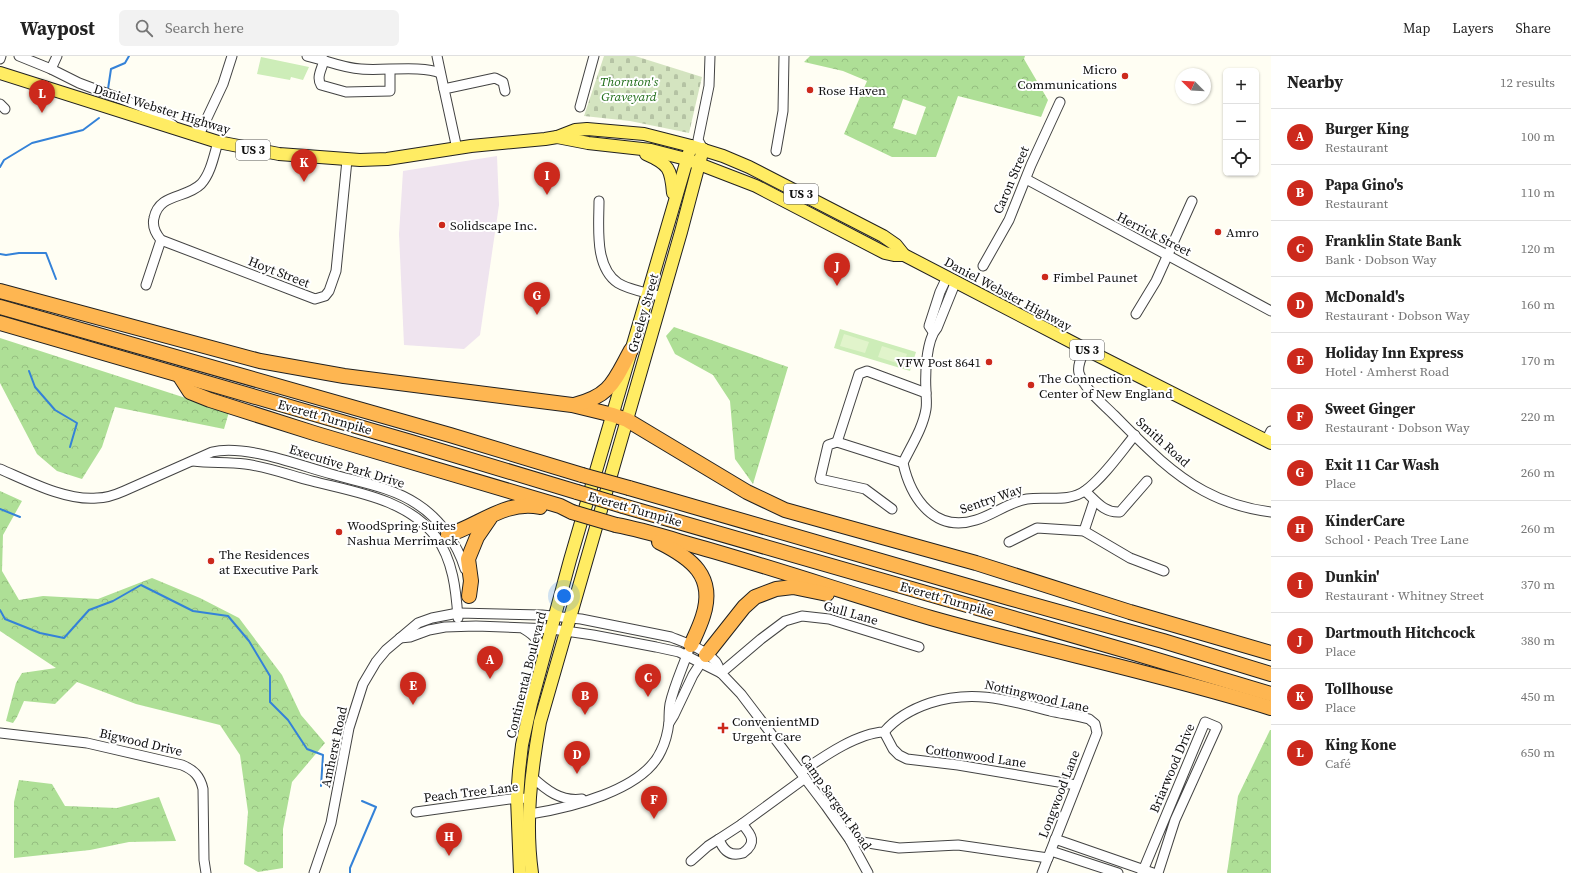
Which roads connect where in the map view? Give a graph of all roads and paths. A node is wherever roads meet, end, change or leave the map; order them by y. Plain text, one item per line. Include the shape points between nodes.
1 (1, 56) edge
2 (19, 56) edge
3 (57, 56) edge
4 (232, 56) edge
5 (307, 56) edge
6 (438, 56) edge
7 (594, 56) edge
8 (710, 56) edge
9 (784, 56) edge
10 (0, 59) edge
11 (324, 60) junction
12 (51, 69) junction
13 (390, 70) junction
14 (0, 73) edge
15 (440, 73) junction
16 (444, 90) junction
17 (505, 91) dead end
18 (1060, 102) dead end
19 (580, 107) dead end
20 (183, 131) junction
21 (199, 135) junction
22 (557, 137) junction
23 (218, 142) junction
24 (697, 145) junction
25 (633, 148) junction
26 (457, 149) junction
27 (776, 151) dead end
28 (686, 159) junction
29 (346, 160) junction
30 (700, 164) junction
31 (1026, 179) junction
32 (599, 201) dead end
33 (1192, 201) dead end
34 (674, 202) junction
35 (160, 240) junction
36 (904, 255) junction
37 (1168, 256) junction
38 (983, 266) dead end
39 (951, 279) junction
40 (146, 286) dead end
41 (0, 291) edge
42 (647, 293) junction
43 (662, 297) junction
44 (0, 307) edge
45 (1271, 311) edge
46 (1136, 314) dead end
47 (0, 323) edge
48 (1085, 349) junction
49 (631, 350) junction
50 (179, 375) junction
51 (926, 393) junction
52 (572, 405) junction
53 (612, 415) junction
54 (627, 420) junction
55 (1135, 436) junction
56 (1269, 438) edge
57 (837, 442) junction
58 (903, 463) junction
59 (0, 469) edge
60 (1147, 481) dead end
61 (584, 490) junction
62 (1085, 491) junction
63 (605, 494) joint
64 (1094, 501) junction
65 (892, 510) dead end
66 (572, 512) junction
67 (1271, 512) edge
68 (493, 515) junction
69 (616, 525) junction
70 (1084, 531) junction
71 (442, 537) junction
72 (1009, 542) dead end
73 (1164, 571) dead end
74 (469, 596) junction
75 (880, 602) junction
76 (458, 613) junction
77 (470, 613) junction
78 (555, 616) junction
79 (569, 617) junction
80 (459, 626) junction
81 (523, 628) junction
82 (552, 629) junction
83 (566, 630) junction
84 (400, 638) junction
85 (919, 647) dead end
86 (689, 650) junction
87 (1271, 653) edge
88 (544, 658) junction
89 (704, 659) junction
90 (721, 673) junction
91 (1271, 674) edge
92 (1271, 694) edge
93 (1271, 708) edge
94 (669, 723) junction
95 (1095, 724) joint
96 (884, 732) junction
97 (0, 733) edge
98 (803, 775) junction
99 (531, 776) junction
100 (1076, 785) junction
101 (598, 797) junction
102 (517, 798) junction
103 (530, 798) junction
104 (416, 812) dead end
105 (530, 814) junction
106 (742, 824) junction
107 (1055, 838) junction
108 (719, 839) junction
109 (850, 840) junction
110 (1049, 854) junction
111 (691, 861) dead end
112 (1142, 872) edge
113 (206, 873) edge
114 (314, 873) edge
115 (520, 873) edge
116 (532, 873) edge
117 (868, 873) edge
118 (1042, 873) edge
119 (1118, 873) edge
120 (1153, 873) edge
121 (1158, 873) edge

1 - 10 street
2 - 12 street
3 - 12 street
4 - 21 street via 223,84
5 - 11 street
6 - 15 street
7 - 19 street
8 - 24 street, Greeley Street via 708,86
9 - 27 street via 783,111
11 - 13 street via 346,68
11 - 13 street via 319,75 321,85 346,92 390,91
12 - 20 street via 65,78 152,111
13 - 15 street via 428,69
14 - 20 main road, Daniel Webster Highway / US 3
15 - 16 street
16 - 17 street via 495,78 503,82
16 - 26 street
18 - 31 street, Caron Street
20 - 21 main road, Daniel Webster Highway / US 3
21 - 23 main road, Daniel Webster Highway / US 3
22 - 24 main road, Daniel Webster Highway / US 3 via 575,130 605,129
22 - 25 main road, Daniel Webster Highway / US 3
22 - 26 main road, Daniel Webster Highway / US 3
23 - 29 main road, Daniel Webster Highway / US 3 via 279,154
23 - 35 street via 208,173 201,184 185,194 162,202 158,207 153,225
24 - 28 main road, Greeley Street
24 - 30 main road, Greeley Street
24 - 36 main road, Daniel Webster Highway / US 3 via 749,167 863,225 890,240
25 - 28 main road, Daniel Webster Highway / US 3
25 - 34 main road via 658,159 668,167 672,178
26 - 29 main road, Daniel Webster Highway / US 3 via 387,159
28 - 30 main road, Daniel Webster Highway / US 3
28 - 34 main road, Greeley Street
29 - 35 street, Hoyt Street via 336,271 329,291 321,298 309,298
30 - 36 main road, Daniel Webster Highway / US 3 via 756,186 885,253
30 - 43 main road, Greeley Street
31 - 37 street, Herrick Street
31 - 38 street, Caron Street via 1009,220
32 - 42 street via 600,249 604,267 619,284
33 - 37 street
34 - 42 main road, Greeley Street
35 - 40 street
36 - 39 main road, Daniel Webster Highway / US 3
37 - 45 street, Herrick Street
37 - 46 street
39 - 48 main road, Daniel Webster Highway / US 3
39 - 51 street via 929,326 933,332 925,376
41 - 52 highway via 260,360 344,376
42 - 43 street
42 - 49 main road, Greeley Street
43 - 54 main road, Greeley Street
44 - 91 highway, Everett Turnpike, bridge via 1126,630
47 - 50 highway, Everett Turnpike
48 - 55 street, Smith Road via 1079,363 1083,382
48 - 56 main road, Daniel Webster Highway / US 3
49 - 52 highway via 609,388 595,398
49 - 53 main road, Greeley Street
50 - 61 highway, Everett Turnpike
50 - 66 highway via 190,392 210,400 560,506
51 - 57 street via 868,371 859,374
51 - 58 street via 926,410 921,426
52 - 53 highway
53 - 54 highway
53 - 61 main road, Greeley Street
54 - 63 main road, Greeley Street
54 - 87 highway via 747,492 785,510 976,563
55 - 62 street, Sentry Way
55 - 67 street, Smith Road via 1163,463 1206,492 1245,508
57 - 58 street
57 - 65 street via 828,445 820,479 864,490
58 - 62 street, Sentry Way via 908,483 929,512 943,521 952,523 976,520 1026,499 1074,496
59 - 71 street, Executive Park Drive via 59,493 97,498 124,491 206,453 254,453 382,488 407,498 437,520
60 - 64 street via 1120,512 1113,513
61 - 78 main road, Continental Boulevard
61 - 92 highway, Everett Turnpike, bridge via 623,506
62 - 64 street
63 - 79 main road, Continental Boulevard
64 - 70 street
66 - 68 highway via 557,512 522,505
66 - 69 highway, bridge
68 - 71 highway
68 - 74 highway via 477,536 468,560 471,581
69 - 75 highway via 758,563
69 - 86 highway via 675,550 689,560 700,573 706,604
70 - 72 street via 1037,528
70 - 73 street via 1130,558
71 - 74 street, Executive Park Drive via 462,560
71 - 76 street, Executive Park Drive via 452,570
74 - 77 street, Executive Park Drive
75 - 89 highway via 847,599 803,588 776,589 755,597 744,607
75 - 93 highway via 1001,638 1113,664
76 - 77 street, Amherst Road
76 - 80 street, Executive Park Drive
76 - 84 street, Amherst Road via 418,623
77 - 78 street, Amherst Road
78 - 79 street, Camp Sargent Road
78 - 82 main road, Continental Boulevard
79 - 83 main road, Continental Boulevard
79 - 86 street, Camp Sargent Road via 671,637
80 - 81 street, Amherst Road
80 - 84 street, Amherst Road via 429,630
81 - 82 street, Amherst Road
81 - 88 street via 539,641
82 - 83 street, Amherst Road
82 - 88 main road, Continental Boulevard
83 - 86 street, Camp Sargent Road via 656,647
83 - 99 main road, Continental Boulevard via 540,722
84 - 114 street, Amherst Road via 376,662 363,684 349,728 334,809
85 - 90 street, Gull Lane via 829,619 802,616 785,622
86 - 89 street, Camp Sargent Road
86 - 94 street via 670,702
88 - 102 main road, Continental Boulevard via 522,745
89 - 90 street, Camp Sargent Road via 716,662
89 - 94 street
90 - 98 street, Camp Sargent Road via 741,694
94 - 101 street via 661,752 653,763 628,783
95 - 96 street, Nottingwood Lane via 1081,717 1005,700 971,696 945,699 920,706 897,719
95 - 100 street, Longwood Lane via 1097,733
96 - 98 street, Nottingwood Lane via 844,746
96 - 100 street, Cottonwood Lane via 893,749 907,759 966,766
97 - 113 street, Bigwood Drive via 88,743 190,768 201,781 203,789
98 - 106 street, Nottingwood Lane via 773,803
98 - 109 street, Camp Sargent Road
99 - 101 street via 546,790 560,798 575,800
99 - 103 main road, Continental Boulevard
100 - 107 street, Longwood Lane
101 - 105 street via 573,806
102 - 103 street, Peach Tree Lane
102 - 104 street, Peach Tree Lane
102 - 115 main road, Continental Boulevard
103 - 105 main road, Continental Boulevard
105 - 116 main road, Continental Boulevard
106 - 108 street
106 - 108 street via 752,839 743,853 735,855 726,851
107 - 110 street, Longwood Lane
107 - 112 street
108 - 111 street
109 - 110 street via 899,848 958,845
109 - 117 street, Camp Sargent Road
110 - 118 street, Longwood Lane
110 - 119 street
112 - 120 street
112 - 121 street, Briarwood Drive via 1205,722 1217,727 1176,820

